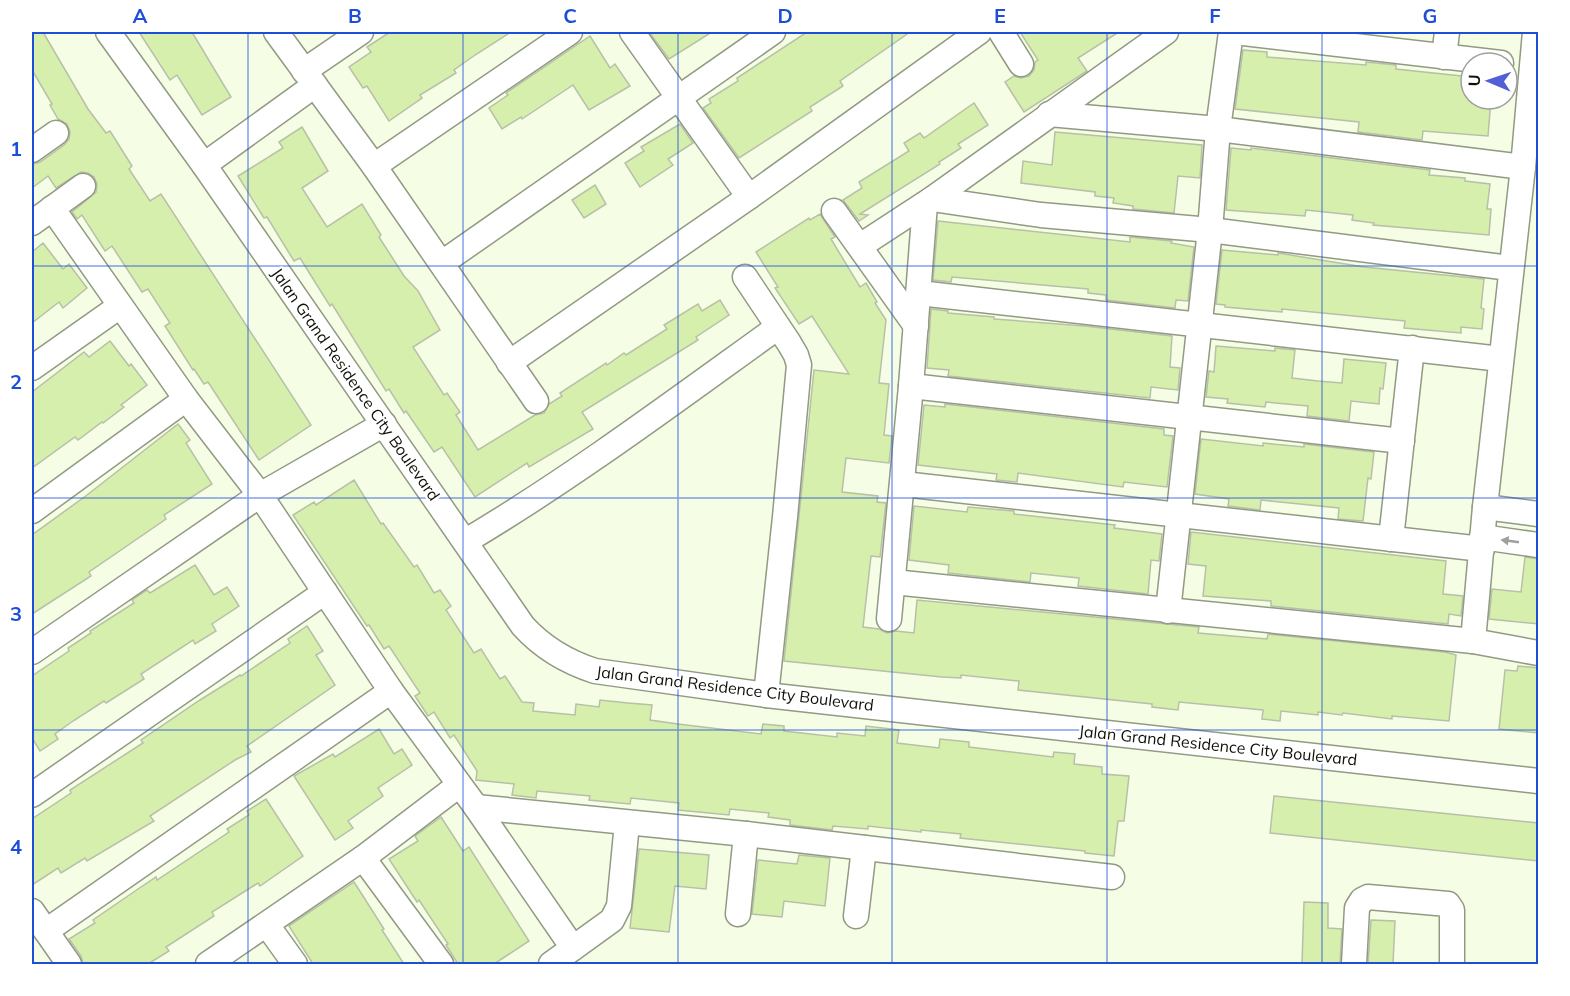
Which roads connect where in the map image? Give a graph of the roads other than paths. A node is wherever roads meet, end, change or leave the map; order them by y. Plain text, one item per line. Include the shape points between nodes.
1 (108, 32) edge
2 (276, 32) edge
3 (362, 32) edge
4 (570, 32) edge
5 (632, 32) edge
6 (773, 32) edge
7 (979, 32) edge
8 (1001, 32) edge
9 (1166, 32) edge
10 (1233, 32) edge
11 (1447, 32) edge
12 (1535, 32) edge
13 (1137, 40) edge
14 (1444, 57) junction
15 (1459, 59) edge
16 (1021, 64) dead end
17 (1519, 65) edge
18 (1535, 67) edge
19 (310, 78) junction
20 (678, 98) junction
21 (1049, 114) junction
22 (1218, 129) junction
23 (57, 133) dead end
24 (32, 150) edge
25 (204, 165) junction
26 (374, 166) junction
27 (1523, 167) junction
28 (83, 186) dead end
29 (749, 197) junction
30 (929, 202) junction
31 (52, 208) junction
32 (834, 211) dead end
33 (32, 223) edge
34 (1210, 230) junction
35 (860, 246) junction
36 (442, 263) junction
37 (1510, 267) junction
38 (745, 277) dead end
39 (919, 293) junction
40 (120, 306) junction
41 (916, 326) junction
42 (1199, 326) junction
43 (778, 327) junction
44 (1412, 348) junction
45 (1501, 359) junction
46 (508, 363) junction
47 (32, 368) edge
48 (911, 386) junction
49 (186, 399) junction
50 (536, 401) dead end
51 (1188, 418) junction
52 (384, 424) junction
53 (1402, 441) junction
54 (903, 484) junction
55 (260, 495) junction
56 (1485, 507) junction
57 (32, 511) edge
58 (1178, 514) junction
59 (1539, 514) edge
60 (1391, 539) junction
61 (466, 541) junction
62 (1482, 543) junction
63 (1539, 545) edge
64 (892, 582) junction
65 (325, 592) junction
66 (1168, 611) junction
67 (889, 619) dead end
68 (1473, 641) junction
69 (32, 652) edge
70 (1539, 653) edge
71 (392, 691) junction
72 (766, 695) junction
73 (1539, 781) edge
74 (459, 785) junction
75 (32, 795) edge
76 (476, 807) junction
77 (627, 823) junction
78 (746, 834) junction
79 (864, 848) junction
80 (363, 858) junction
81 (1112, 877) dead end
82 (32, 911) edge
83 (738, 914) dead end
84 (856, 916) dead end
85 (267, 925) junction
86 (46, 931) junction
87 (573, 948) junction
88 (69, 964) edge
89 (208, 964) edge
90 (295, 964) edge
91 (441, 964) edge
92 (551, 964) edge
93 (1354, 964) edge
94 (1452, 964) edge

1 - 25 street, Jalan Grand Residence City Boulevard
2 - 19 street
3 - 19 street
4 - 26 street
5 - 20 street
6 - 20 street
7 - 29 street
8 - 16 street
9 - 13 street
10 - 14 street
10 - 22 street
11 - 14 street
12 - 18 street
13 - 21 street
14 - 15 street
17 - 18 street
18 - 27 street
19 - 25 street
19 - 26 street
20 - 29 street
20 - 36 street
21 - 22 street
21 - 30 street
22 - 27 street
22 - 34 street
23 - 24 street
25 - 52 street, Jalan Grand Residence City Boulevard
26 - 36 street
27 - 37 street
28 - 31 street
29 - 46 street
30 - 34 street
30 - 35 street
30 - 39 street
31 - 33 street
31 - 40 street
32 - 35 street
34 - 37 street
34 - 42 street
35 - 41 street
36 - 46 street
37 - 45 street
38 - 43 street
39 - 41 street
39 - 42 street
40 - 47 street
40 - 49 street
41 - 48 street
42 - 44 street
42 - 51 street
43 - 61 street via 534,500
43 - 72 street via 799,365
44 - 45 street
44 - 53 street
45 - 56 street
46 - 50 street
48 - 51 street
48 - 54 street
49 - 55 street
49 - 57 street
51 - 53 street
51 - 58 street
52 - 55 street
52 - 61 street, Jalan Grand Residence City Boulevard
53 - 60 street
54 - 58 street
54 - 64 street
55 - 65 street
55 - 69 street
56 - 59 street
56 - 62 street
58 - 60 street
58 - 66 street
60 - 62 street
61 - 72 street, Jalan Grand Residence City Boulevard via 523,626 538,642 575,664 595,671
63 -> 62 street
62 - 68 street
64 - 66 street
64 - 67 street
65 - 71 street
65 - 75 street
66 - 68 street
68 - 70 street
71 - 74 street
71 - 86 street
72 - 73 street, Jalan Grand Residence City Boulevard
74 - 76 street
74 - 80 street
76 - 77 street
76 - 87 street
77 - 78 street
77 - 87 street via 619,906 606,925
78 - 79 street
78 - 83 street
79 - 81 street
79 - 84 street
80 - 85 street
80 - 91 street
82 - 86 street
85 - 89 street
85 - 90 street
86 - 88 street
87 - 92 street
93 - 94 street via 1357,908 1368,897 1448,904 1452,910

